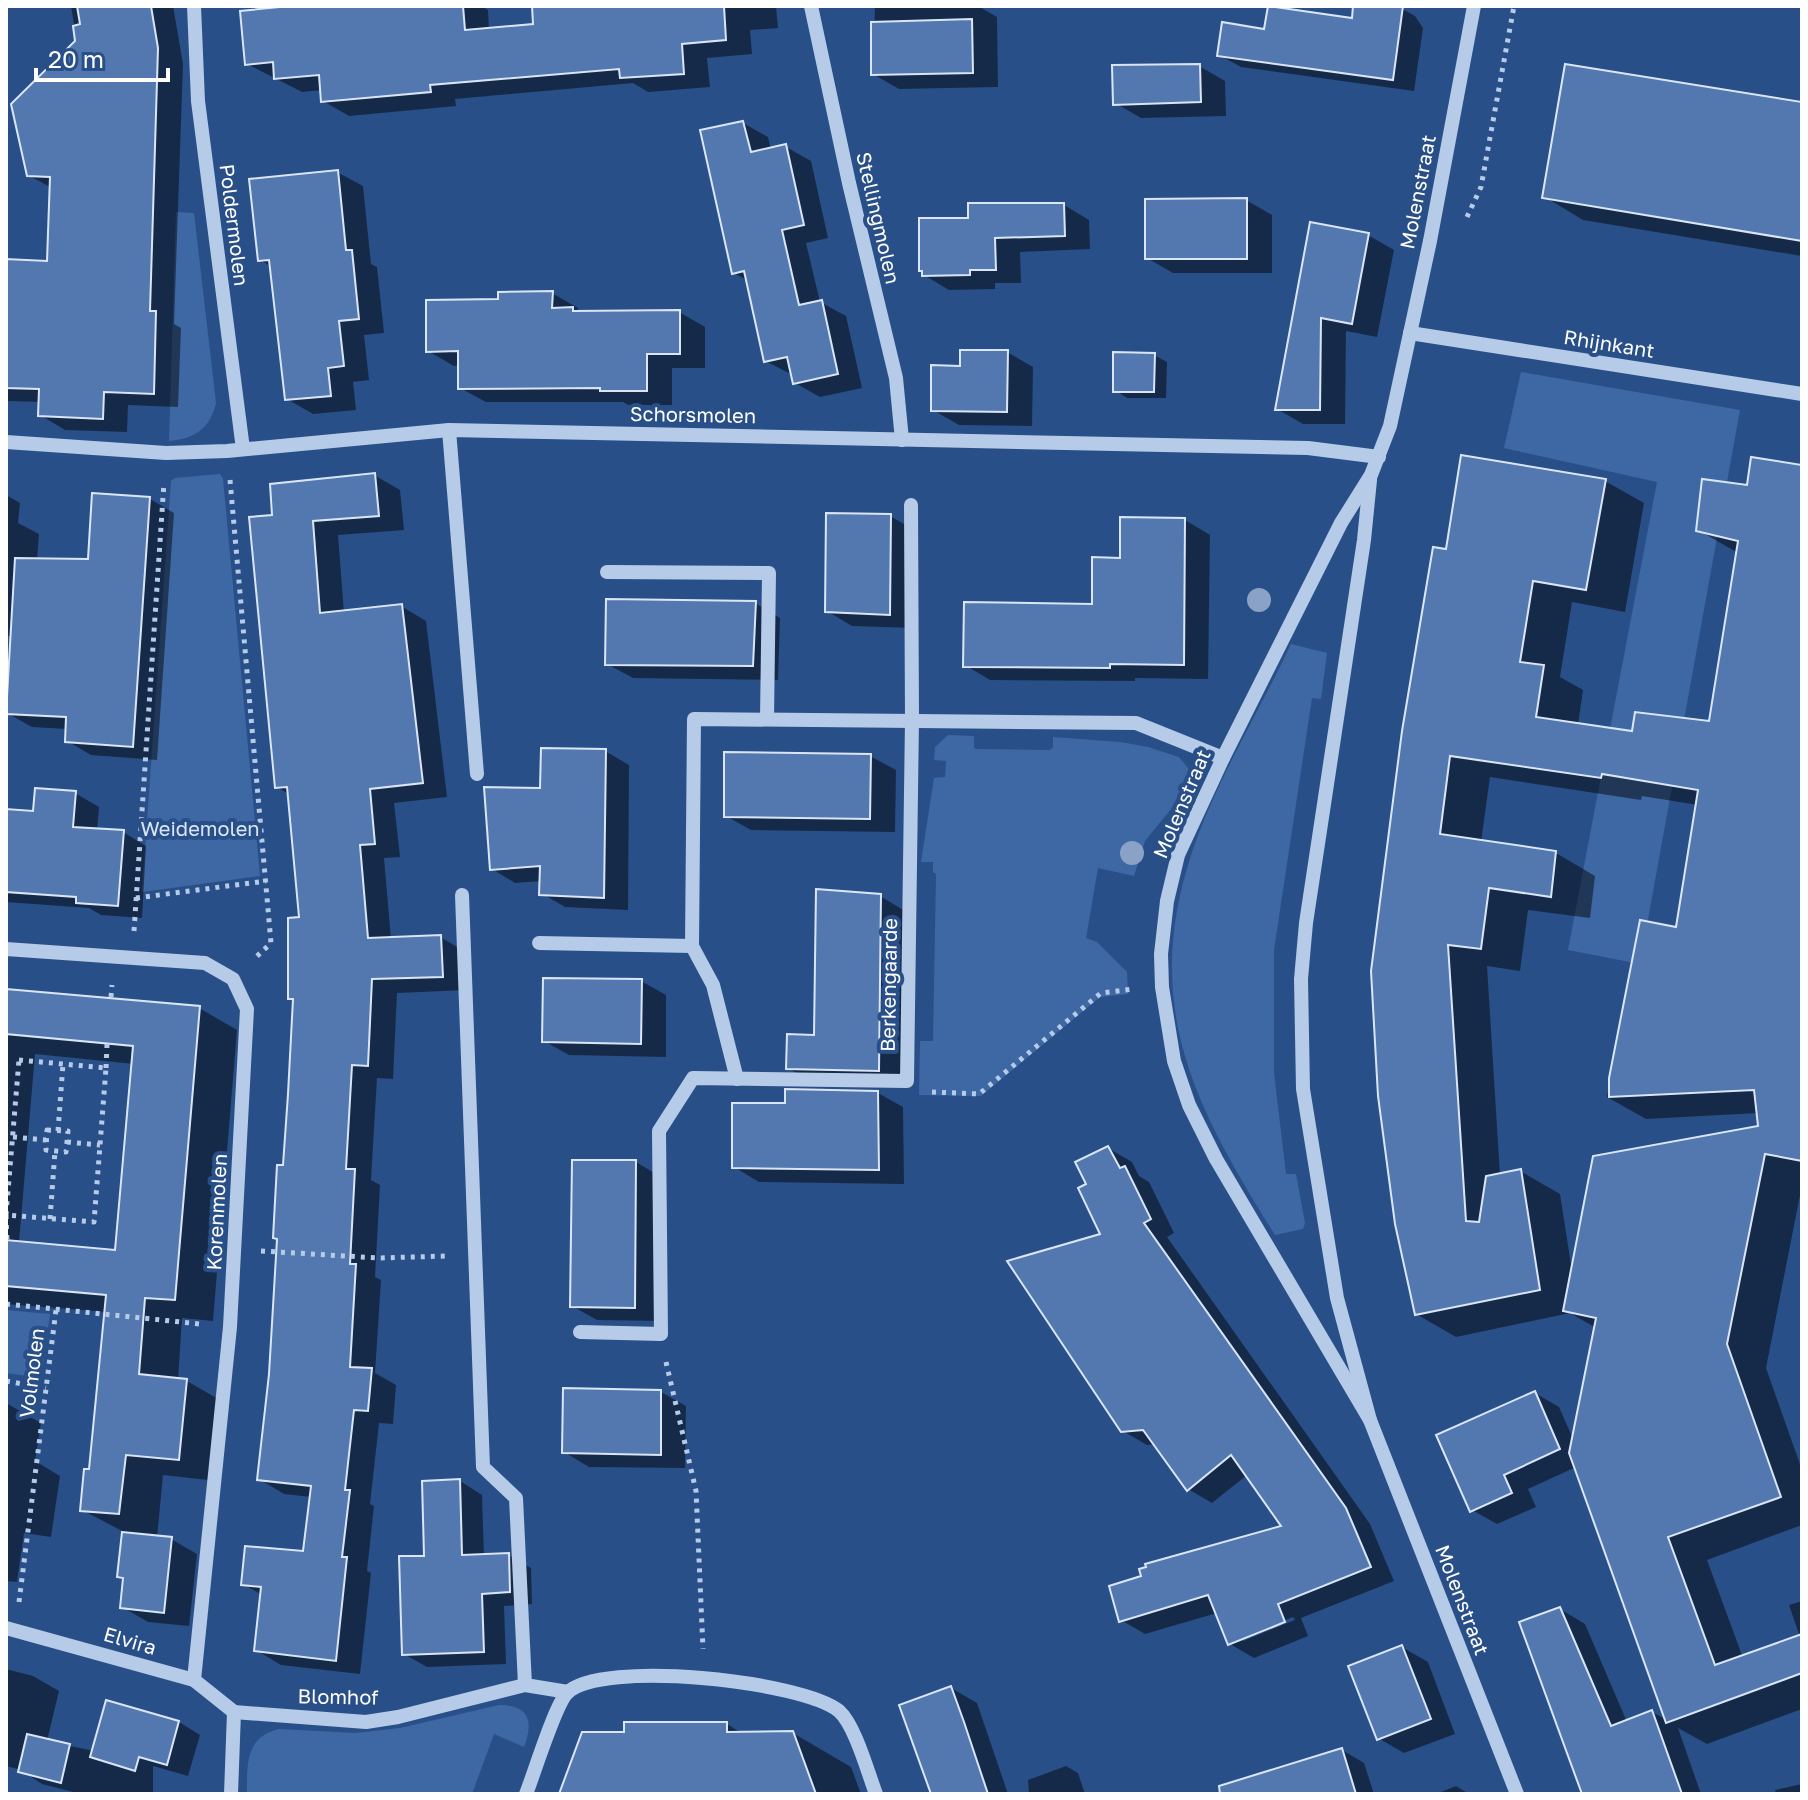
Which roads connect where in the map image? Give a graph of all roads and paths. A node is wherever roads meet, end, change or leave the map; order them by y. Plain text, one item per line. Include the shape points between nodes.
1 (194, 6) edge
2 (811, 6) edge
3 (1474, 6) edge
4 (1410, 333) junction
5 (1802, 394) edge
6 (449, 430) junction
7 (902, 440) junction
8 (6, 442) edge
9 (235, 450) junction
10 (166, 453) junction
11 (1379, 457) junction
12 (1371, 475) junction
13 (911, 505) dead end
14 (607, 572) dead end
15 (767, 719) junction
16 (912, 720) junction
17 (1223, 758) junction
18 (477, 774) dead end
19 (266, 881) junction
20 (462, 895) dead end
21 (136, 898) junction
22 (539, 943) dead end
23 (692, 946) junction
24 (6, 949) edge
25 (133, 958) junction
26 (233, 979) junction
27 (1162, 987) junction
28 (107, 1044) dead end
29 (63, 1064) junction
30 (106, 1068) junction
31 (737, 1079) junction
32 (907, 1081) junction
33 (58, 1131) junction
34 (13, 1137) junction
35 (46, 1140) junction
36 (67, 1142) junction
37 (100, 1145) junction
38 (55, 1151) junction
39 (6, 1215) edge
40 (50, 1219) junction
41 (7, 1240) edge
42 (236, 1249) junction
43 (475, 1255) junction
44 (6, 1304) edge
45 (56, 1310) junction
46 (230, 1327) junction
47 (580, 1332) dead end
48 (661, 1334) junction
49 (6, 1381) edge
50 (46, 1388) junction
51 (1370, 1420) junction
52 (11, 1629) edge
53 (704, 1677) junction
54 (194, 1680) junction
55 (525, 1685) junction
56 (568, 1692) junction
57 (234, 1712) junction
58 (231, 1794) edge
59 (526, 1794) edge
60 (876, 1794) edge
61 (1517, 1794) edge

1 - 9 street, Poldermolen via 198,101
2 - 7 street, Stellingmolen via 896,378
3 - 4 street, Molenstraat
4 - 5 street, Rhijnkant
4 - 11 street, Molenstraat
6 - 7 street, Schorsmolen
6 - 9 street, Schorsmolen
6 - 18 street
7 - 11 street, Schorsmolen via 1308,448
8 - 10 street, Schorsmolen
9 - 10 street, Schorsmolen
9 - 19 path
10 - 21 path
11 - 12 street, Molenstraat
12 - 17 street, Molenstraat via 1341,523
12 - 51 street, Molenstraat via 1306,923 1300,1030 1303,1089 1326,1241
13 - 16 street, Berkengaarde
14 - 15 street via 769,573
15 - 16 street
15 - 23 street via 694,719
16 - 17 street via 1136,723
16 - 32 street, Berkengaarde
17 - 27 street, Molenstraat via 1178,855 1167,901
19 - 21 path
19 - 26 path via 271,943
20 - 43 street
21 - 25 path
22 - 23 street
23 - 31 street via 713,985
24 - 25 street
25 - 26 street via 205,963
26 - 42 street, Korenmolen via 247,1009
27 - 32 path via 1101,993 979,1094 920,1092
27 - 51 street, Molenstraat via 1174,1061 1189,1105
28 - 30 path
29 - 30 path
29 - 33 path
29 - 34 path via 19,1060
30 - 37 path
31 - 32 street, Berkengaarde
31 - 48 street, Berkengaarde via 693,1078 659,1131
33 - 35 path via 47,1130
33 - 36 path via 68,1131
34 - 35 path
34 - 39 path
35 - 38 path via 46,1150
36 - 37 path
36 - 38 path via 66,1152
37 - 40 path via 94,1222
38 - 40 path
39 - 40 path
39 - 41 path
42 - 43 path via 367,1257
42 - 46 street, Korenmolen
43 - 55 street via 483,1467 516,1498
44 - 45 path, Volmolen
45 - 46 path, Volmolen
45 - 50 path, Volmolen
46 - 54 street, Korenmolen
47 - 48 street
48 - 53 path via 696,1491
49 - 50 path
50 - 52 path, Volmolen
51 - 61 street, Molenstraat
52 - 54 street, Elvira
53 - 56 street via 600,1678
53 - 60 street via 806,1696 840,1712 858,1742
54 - 57 street, Elvira
55 - 56 street, Blomhof
55 - 57 street, Blomhof via 366,1722
56 - 59 street
57 - 58 street

